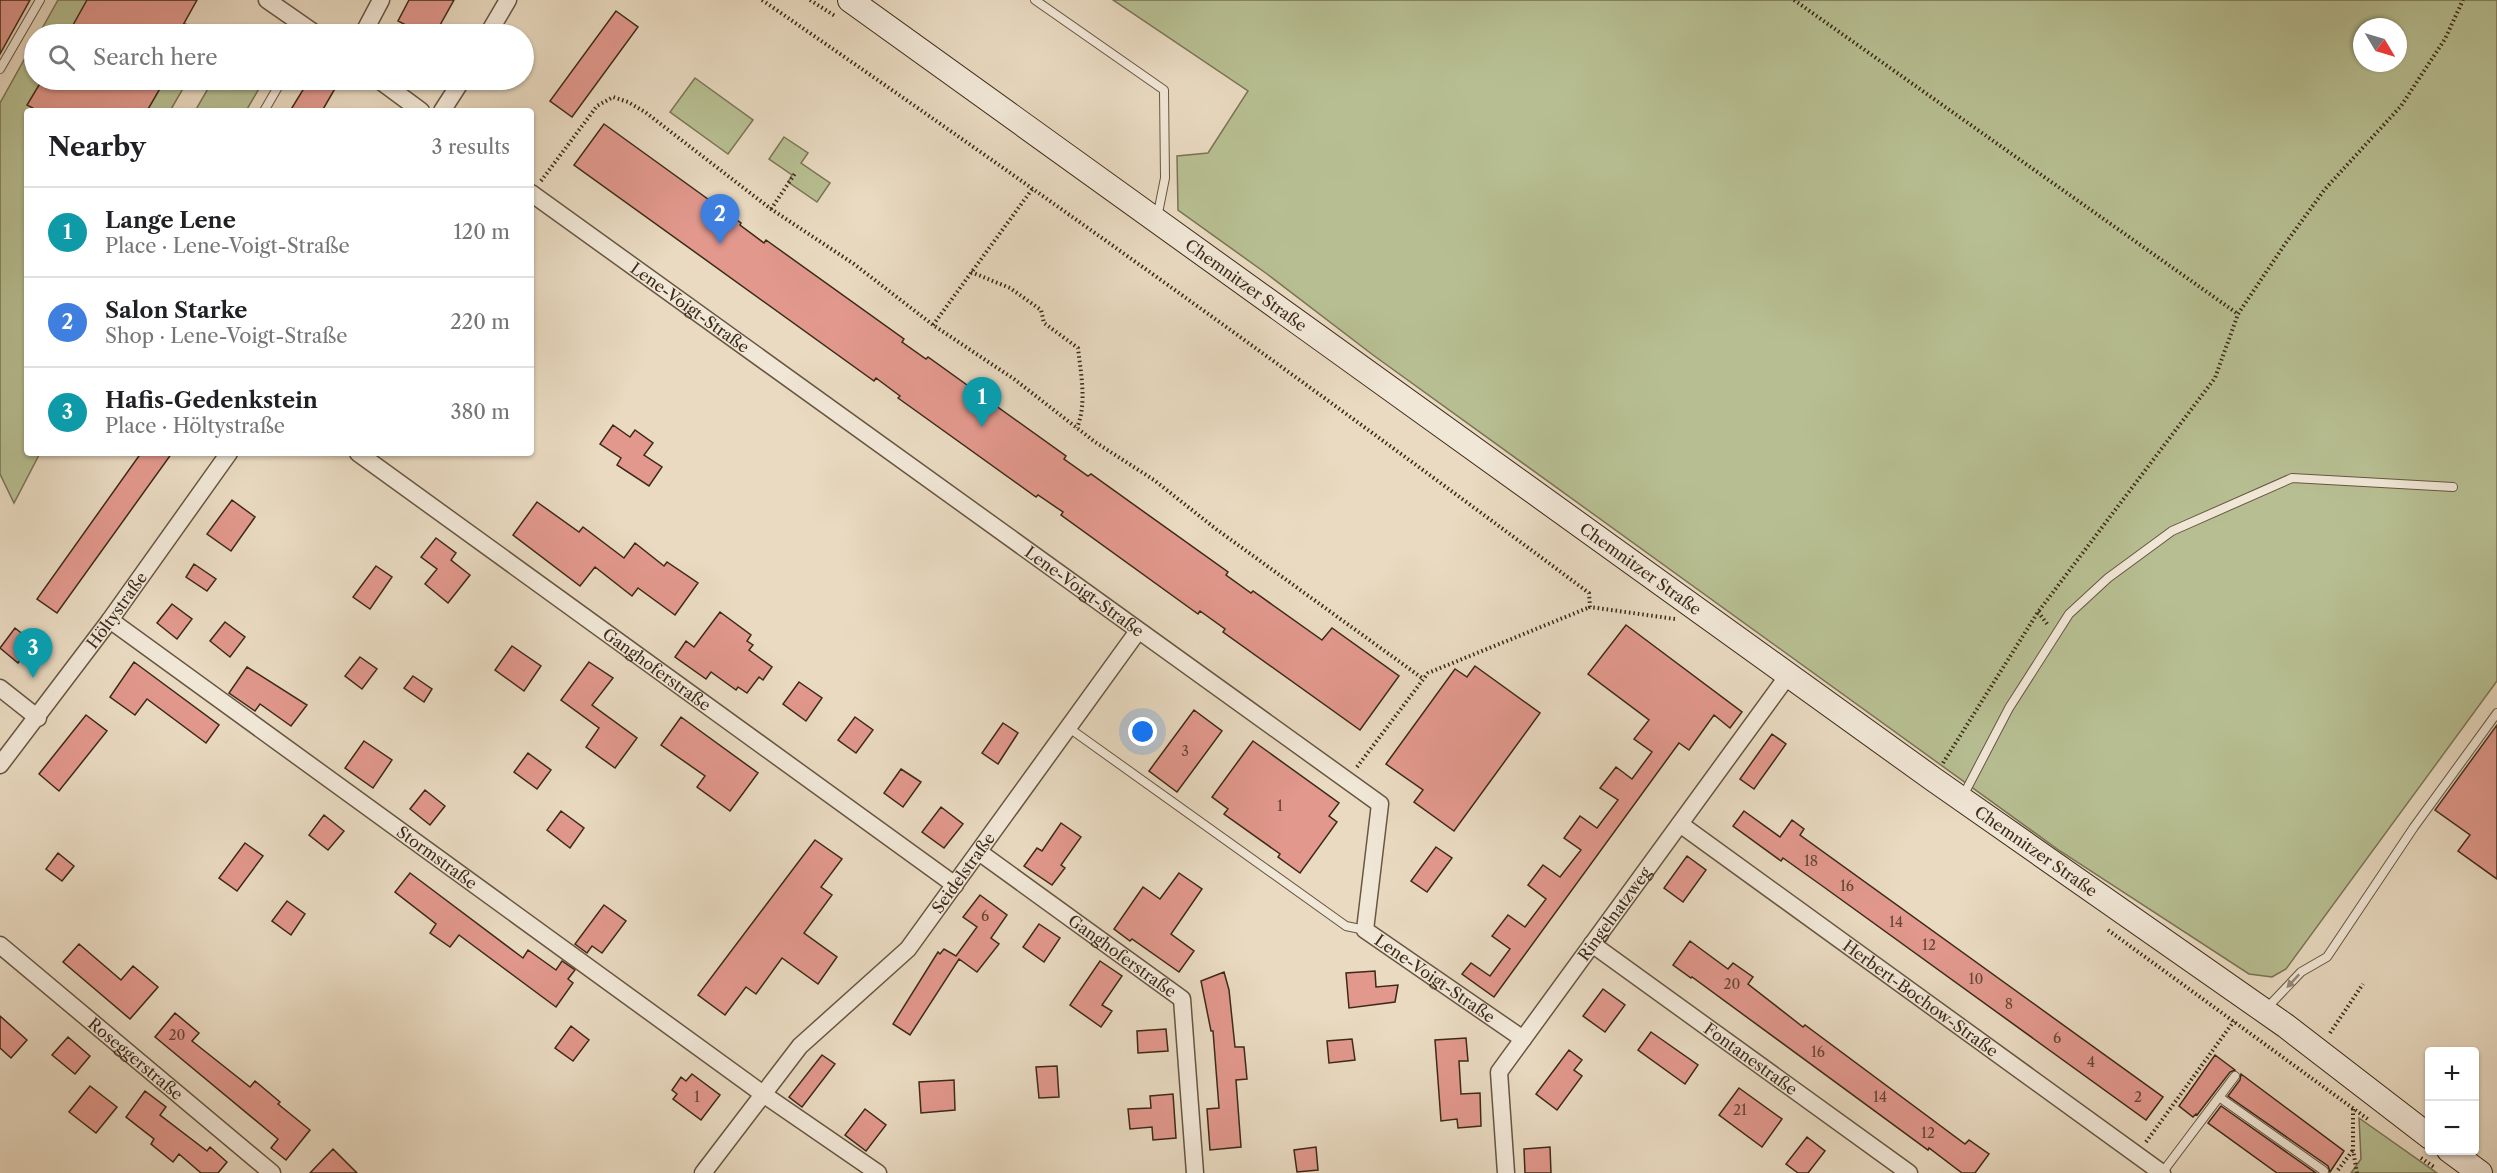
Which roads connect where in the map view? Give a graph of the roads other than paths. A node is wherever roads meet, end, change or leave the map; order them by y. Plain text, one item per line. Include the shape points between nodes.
1 (40, 0) edge
2 (267, 0) edge
3 (381, 0) edge
4 (508, 0) edge
5 (850, 0) edge
6 (1035, 0) edge
7 (26, 24) edge
8 (300, 24) edge
9 (368, 24) edge
10 (494, 24) edge
11 (24, 28) edge
12 (0, 69) edge
13 (276, 90) edge
14 (393, 90) edge
15 (456, 90) edge
16 (266, 108) edge
17 (417, 108) edge
18 (444, 108) edge
19 (534, 195) edge
20 (1157, 219) junction
21 (227, 456) edge
22 (362, 456) edge
23 (2453, 487) dead end
24 (110, 620) junction
25 (1138, 632) junction
26 (1789, 674) junction
27 (0, 688) edge
28 (2497, 713) edge
29 (38, 718) junction
30 (1070, 728) junction
31 (0, 765) edge
32 (1962, 799) junction
33 (1680, 824) junction
34 (980, 852) junction
35 (955, 885) junction
36 (1365, 930) junction
37 (1592, 944) junction
38 (0, 945) edge
39 (2264, 1011) junction
40 (1523, 1040) junction
41 (2235, 1076) dead end
42 (763, 1094) junction
43 (2219, 1097) junction
44 (2425, 1133) edge
45 (2456, 1155) edge
46 (2324, 1171) dead end
47 (272, 1173) edge
48 (703, 1173) edge
49 (878, 1173) edge
50 (1195, 1173) edge
51 (1506, 1173) edge
52 (1910, 1173) edge
53 (2162, 1173) edge
54 (2480, 1173) edge

1 - 7 lane
2 - 8 street
3 - 9 street
4 - 10 street
5 - 20 main road, Chemnitzer Straße
6 - 20 lane via 1164,90 1165,178
11 - 12 lane
13 - 16 lane
14 - 17 street
15 - 18 street
19 - 25 street, Lene-Voigt-Straße
20 - 26 main road, Chemnitzer Straße
21 - 24 street, Höltystraße
22 - 35 street, Ganghoferstraße
23 - 32 lane via 2292,478 2172,531 2108,578 2069,615 2009,708
24 - 29 street, Höltystraße
24 - 42 street, Stormstraße
25 - 30 street, Seidelstraße
25 - 36 street, Lene-Voigt-Straße via 1380,804
26 - 32 main road, Chemnitzer Straße
26 - 33 street, Ringelnatzweg
27 - 29 street
28 -> 39 lane via 2327,957 2301,972
29 - 31 street, Höltystraße
30 - 34 street, Seidelstraße
30 - 36 lane via 1346,926
32 - 39 main road, Chemnitzer Straße
33 - 37 street, Ringelnatzweg
33 - 53 street, Herbert-Bochow-Straße
34 - 35 street, Seidelstraße
34 - 50 street, Ganghoferstraße via 1182,999
35 - 42 street, Seidelstraße via 908,949 800,1046
36 - 40 street, Lene-Voigt-Straße
37 - 40 street, Ringelnatzweg
37 - 52 street, Fontanestraße
38 - 47 street, Roseggerstraße
39 - 44 main road, Chemnitzer Straße
40 - 51 street, Ringelnatzweg via 1499,1072
41 - 43 lane
42 - 48 street, Seidelstraße
42 - 49 street, Stormstraße
43 - 46 lane
43 - 53 lane
45 - 54 main road

